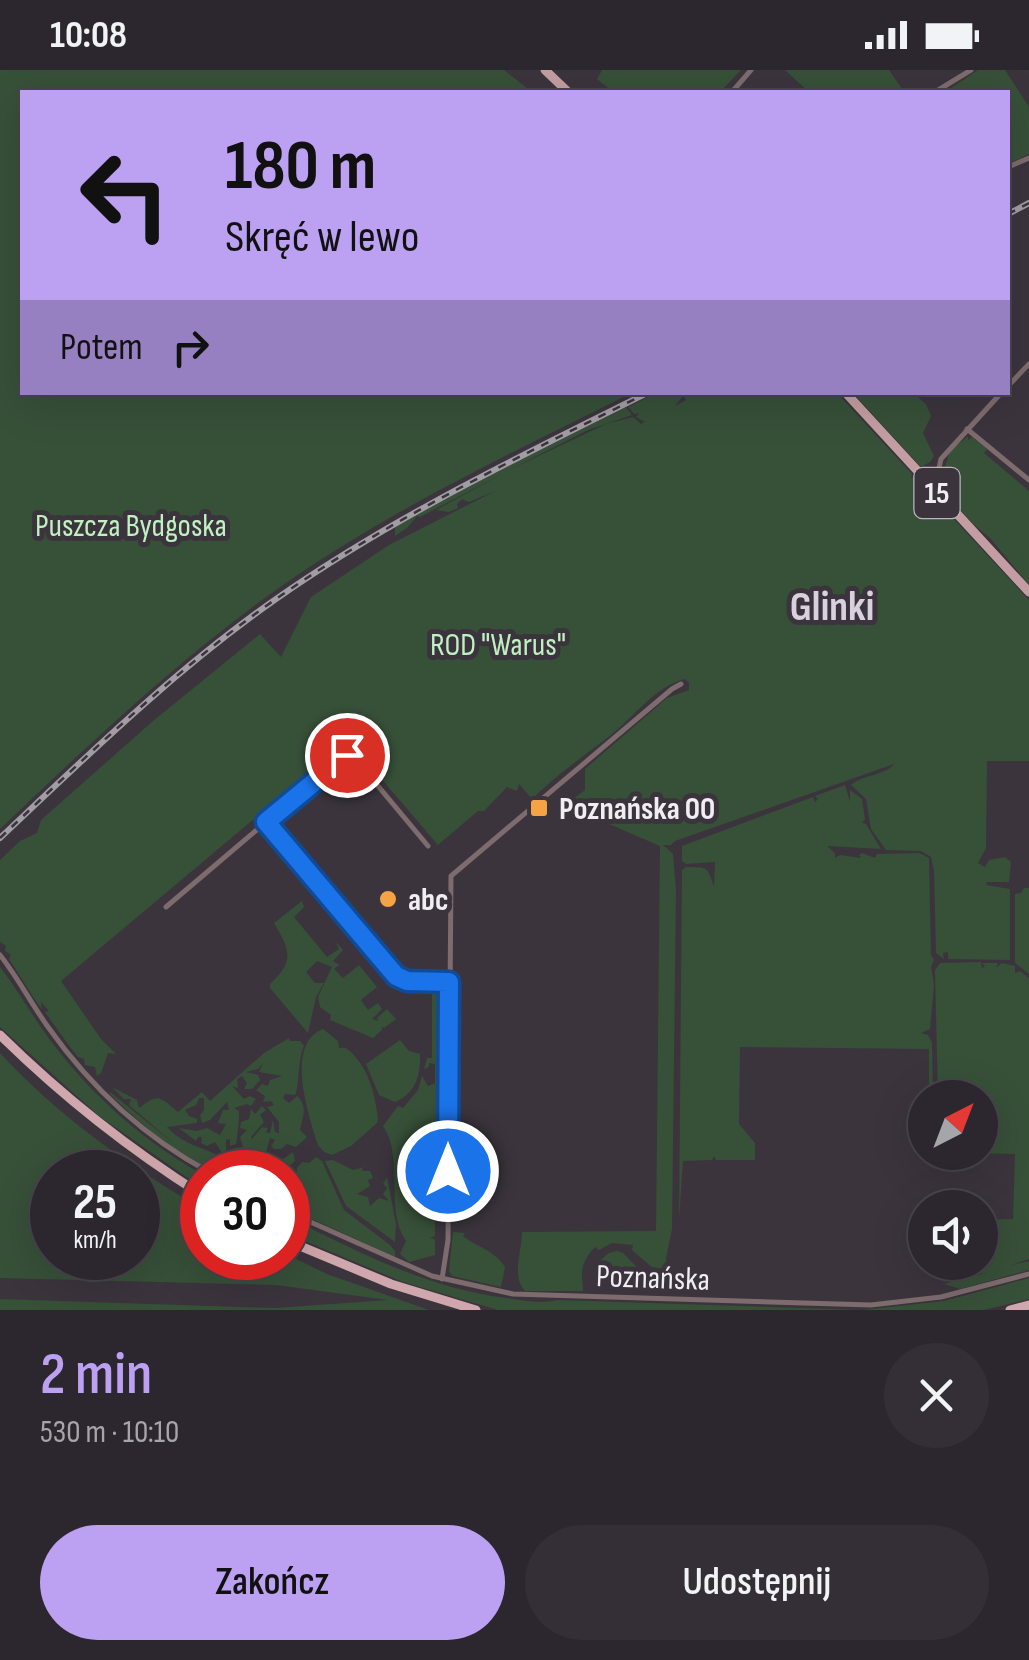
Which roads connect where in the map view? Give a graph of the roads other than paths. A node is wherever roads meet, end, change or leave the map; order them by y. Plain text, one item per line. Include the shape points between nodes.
1 (545, 70) edge
2 (751, 70) edge
3 (970, 70) edge
4 (566, 90) edge
5 (734, 90) edge
6 (939, 90) edge
7 (1029, 364) edge
8 (1010, 384) edge
9 (848, 395) edge
10 (999, 395) edge
11 (968, 429) junction
12 (1029, 480) edge
13 (934, 490) junction
14 (1029, 592) edge
15 (681, 684) dead end
16 (266, 822) junction
17 (428, 846) dead end
18 (166, 906) dead end
19 (0, 955) edge
20 (449, 982) junction
21 (0, 1035) edge
22 (180, 1154) edge
23 (180, 1181) edge
24 (310, 1222) edge
25 (310, 1250) edge
26 (1029, 1274) edge
27 (442, 1279) junction
28 (1029, 1305) edge
29 (476, 1310) edge
30 (1010, 1310) edge

1 - 4 main road
2 - 5 street
3 - 6 street
7 - 8 street
9 - 13 main road, 15
10 - 11 street
11 - 12 street
11 - 13 street via 941,459
13 - 14 main road, 15
15 - 20 street via 454,872
16 - 17 street via 350,755
16 - 18 street
16 - 20 street via 396,976
19 - 22 street via 62,1046 105,1094
20 - 27 street via 448,1240
21 - 23 highway via 71,1102
24 - 27 street, Poznańska
25 - 29 highway
26 - 27 street, Poznańska via 924,1300 846,1306 550,1296
28 - 30 highway

